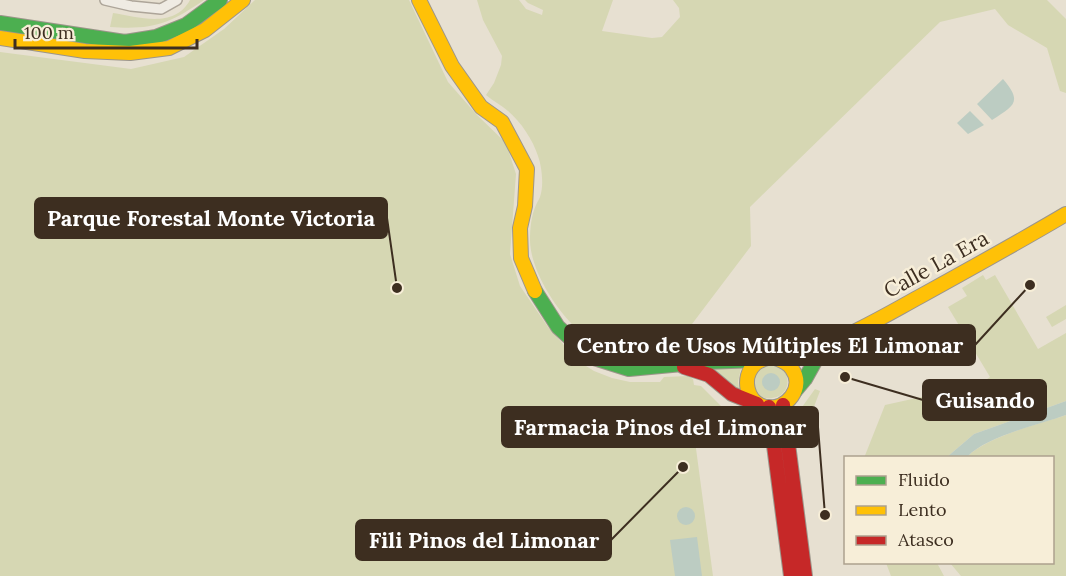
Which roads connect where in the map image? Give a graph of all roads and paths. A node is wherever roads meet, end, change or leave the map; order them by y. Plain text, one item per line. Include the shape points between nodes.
1 (105, 0) edge
2 (220, 0) edge
3 (243, 0) edge
4 (419, 0) edge
5 (177, 1) edge
6 (0, 23) edge
7 (0, 38) edge
8 (1066, 214) edge
9 (824, 345) junction
10 (773, 357) junction
11 (758, 360) junction
12 (679, 365) junction
13 (795, 391) junction
14 (783, 405) junction
15 (765, 406) junction
16 (791, 576) edge
17 (806, 576) edge

1 - 5 street via 161,9
2 - 6 main road via 186,25 156,37 125,42
3 - 7 main road via 205,30 169,48 130,54
4 - 12 main road via 452,66 481,107 502,122 526,169 521,258 532,287 558,327 591,357 629,369
8 - 9 main road, Calle La Era via 867,326
9 - 10 main road, Calle La Era
9 - 13 main road
10 - 11 main road
10 - 13 main road via 791,366 796,378
11 - 12 main road
11 - 15 main road via 747,374 746,383 753,400
12 - 15 main road via 709,375 732,394
13 - 14 main road
14 - 15 main road
14 - 17 main road
15 - 16 main road

